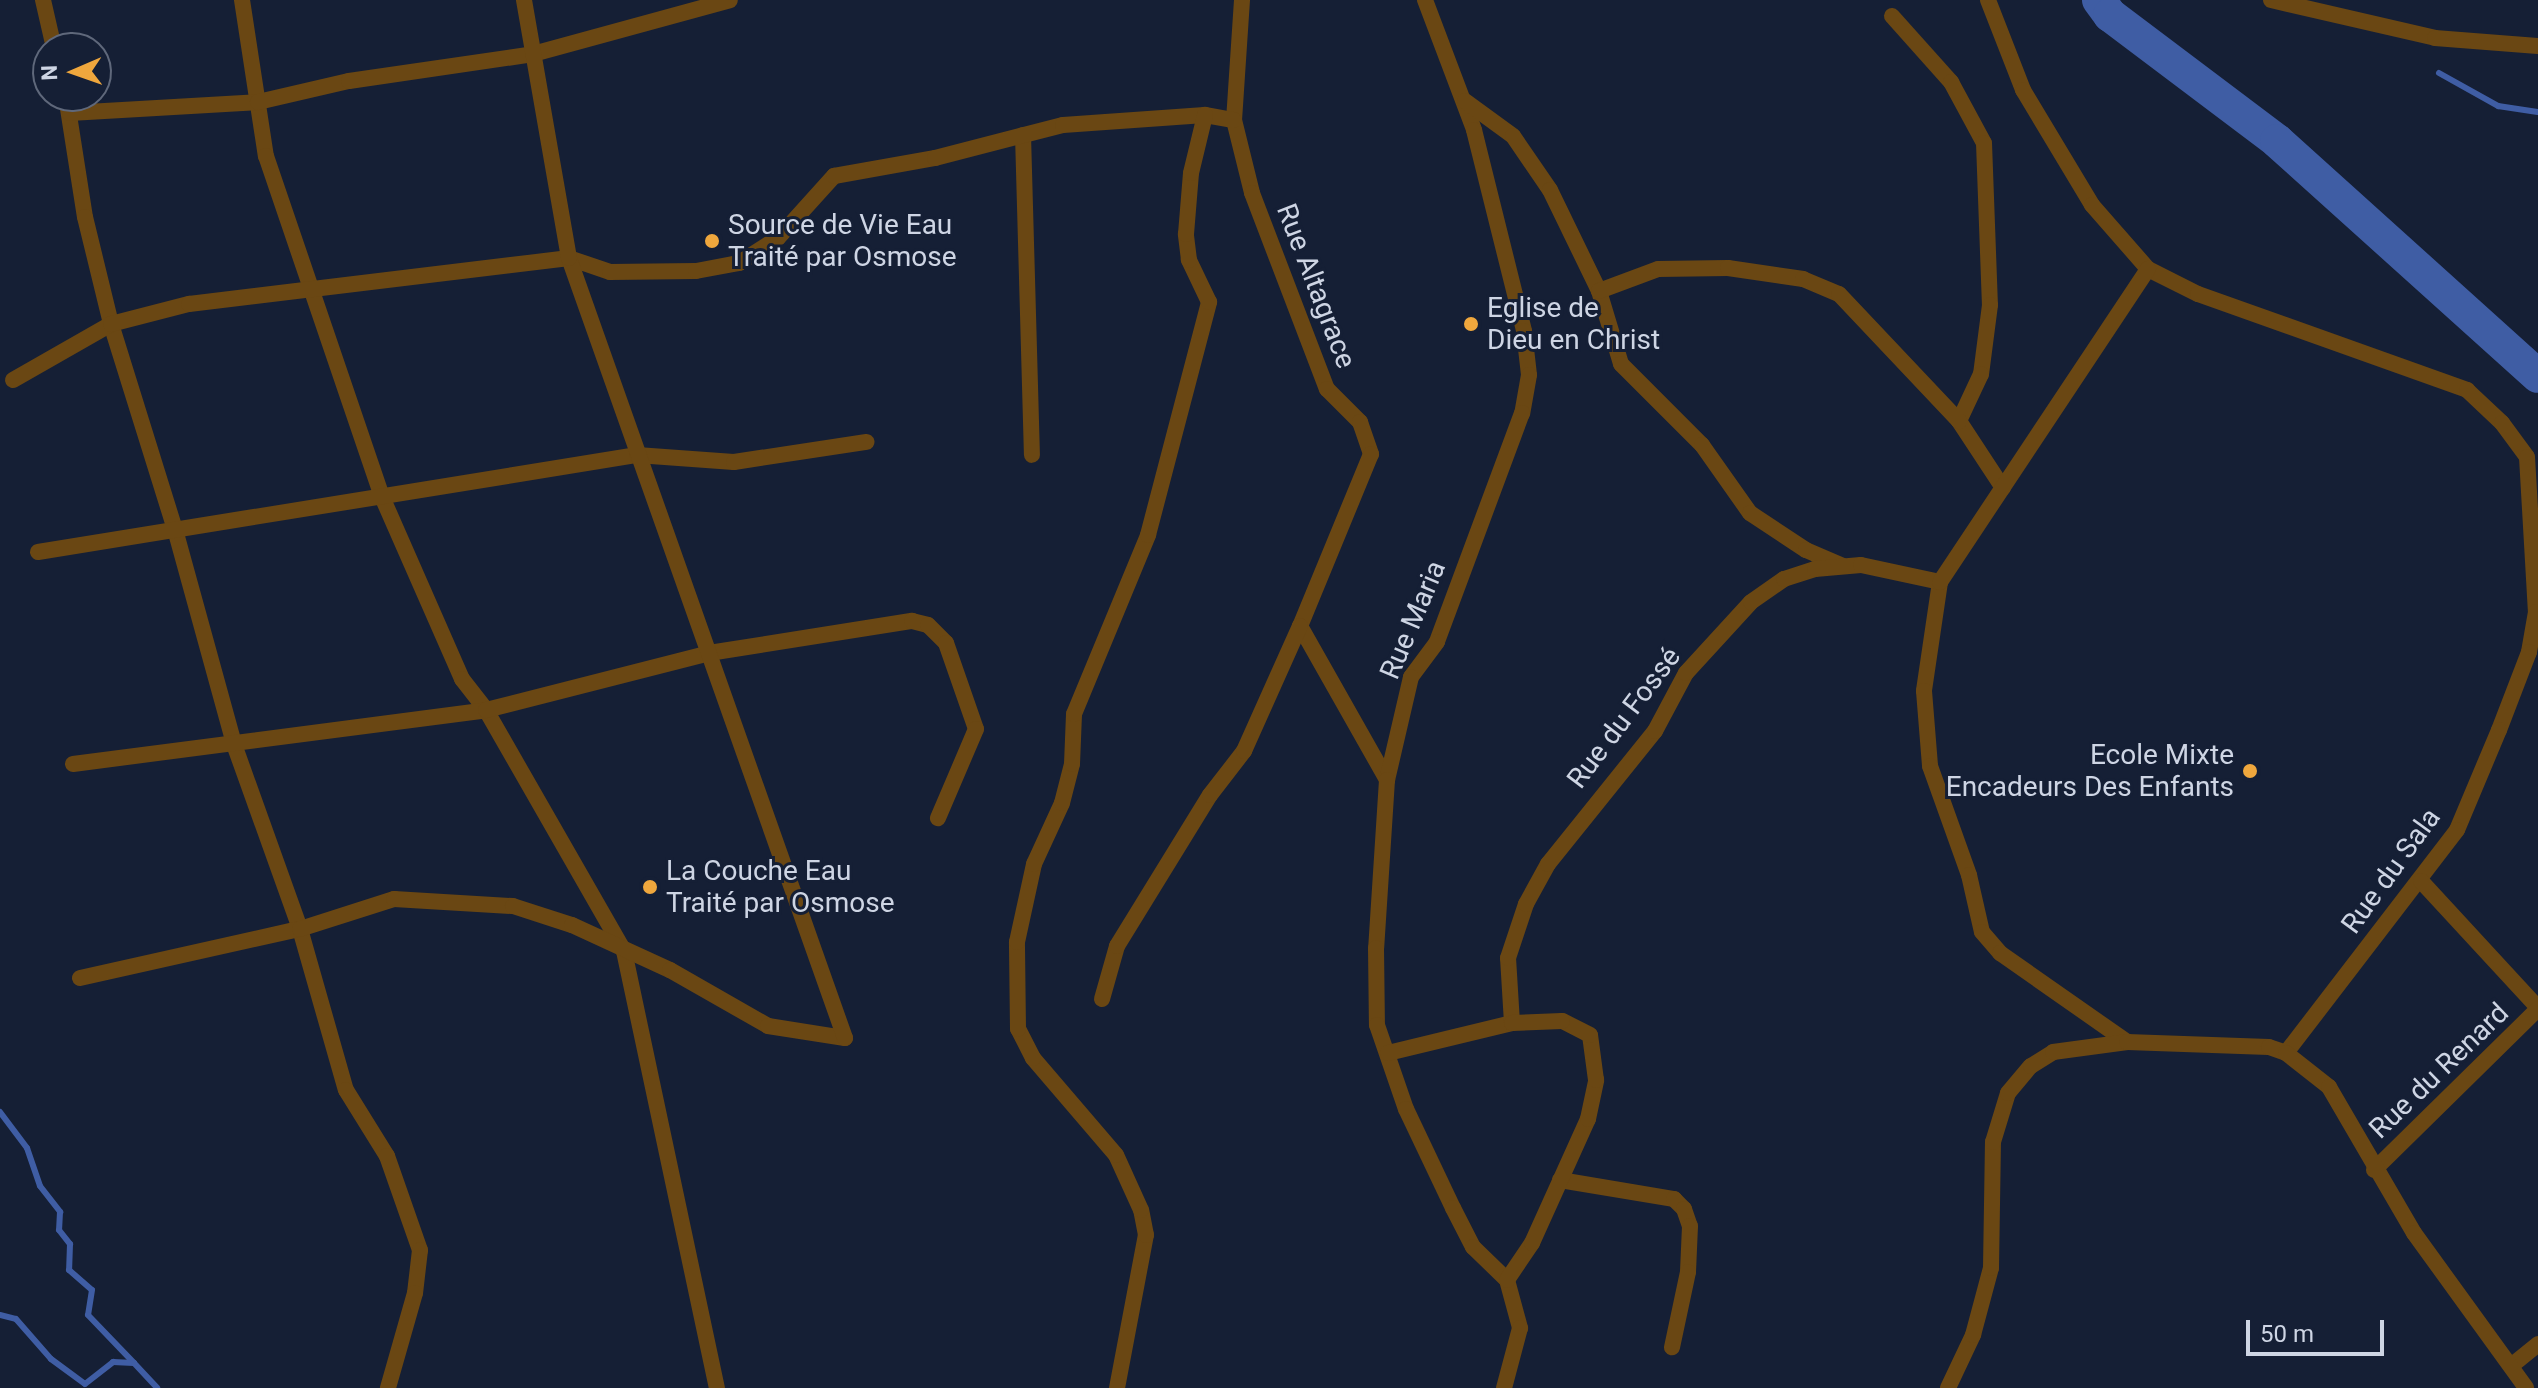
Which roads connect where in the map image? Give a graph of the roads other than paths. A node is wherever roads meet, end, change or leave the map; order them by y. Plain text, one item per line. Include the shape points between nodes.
1 (43, 0) edge
2 (242, 0) edge
3 (524, 0) edge
4 (730, 0) edge
5 (1242, 0) edge
6 (1425, 0) edge
7 (1988, 0) edge
8 (2271, 0) edge
9 (1892, 16) dead end
10 (50, 32) edge
11 (2538, 46) edge
12 (533, 54) junction
13 (1465, 101) junction
14 (258, 102) junction
15 (70, 113) joint
16 (1205, 115) junction
17 (1234, 120) junction
18 (1023, 135) junction
19 (569, 258) junction
20 (2148, 269) junction
21 (309, 290) junction
22 (1599, 291) junction
23 (111, 324) junction
24 (13, 380) dead end
25 (1959, 421) junction
26 (866, 442) dead end
27 (637, 455) junction
28 (1032, 455) dead end
29 (2003, 488) junction
30 (383, 499) junction
31 (176, 533) junction
32 (38, 552) dead end
33 (1845, 567) junction
34 (1940, 582) junction
35 (2537, 612) edge
36 (1300, 626) junction
37 (709, 653) junction
38 (486, 710) junction
39 (235, 747) junction
40 (73, 764) dead end
41 (1387, 780) junction
42 (938, 818) dead end
43 (2421, 881) junction
44 (300, 929) junction
45 (624, 951) junction
46 (80, 978) dead end
47 (1102, 999) dead end
48 (2538, 1008) edge
49 (1512, 1023) junction
50 (2127, 1042) junction
51 (1388, 1053) junction
52 (2286, 1053) junction
53 (2374, 1170) junction
54 (1560, 1180) junction
55 (1507, 1280) junction
56 (2538, 1344) edge
57 (1672, 1347) dead end
58 (2511, 1366) junction
59 (388, 1388) edge
60 (717, 1388) edge
61 (1117, 1388) edge
62 (1504, 1388) edge
63 (1948, 1388) edge
64 (2526, 1388) edge

1 - 10 street
2 - 14 street
3 - 12 street
4 - 12 street
5 - 17 street, Rue Altagrace
6 - 13 street, Rue Maria
7 - 20 street via 2023,90 2092,205
8 - 11 street via 2435,38
9 - 25 street via 1944,73 1984,143 1990,305 1981,374
12 - 14 street via 349,81
12 - 19 street
13 - 22 street via 1513,136 1550,190
13 - 41 street, Rue Maria via 1524,331 1526,398 1437,642 1411,677
14 - 15 street
14 - 21 street via 266,156
15 - 23 street via 85,217
16 - 17 street
16 - 18 street via 1063,125
16 - 61 street via 1191,173 1186,234 1189,260 1209,302 1148,535 1074,714 1066,790 1034,864 1017,942 1018,1029 1033,1058 1116,1155 1141,1210 1146,1235
17 - 36 street, Rue Altagrace via 1252,193 1327,389 1360,422 1371,454
18 - 19 street via 834,176 778,238 739,263 696,271 610,272
18 - 28 street
19 - 21 street
19 - 27 street
20 - 29 street
20 - 35 street, Rue du Sala via 2212,300 2467,390 2502,423 2527,457
21 - 23 street via 189,304
21 - 30 street
22 - 25 street via 1658,269 1728,268 1803,279 1839,294
22 - 33 street via 1621,364 1702,445 1750,513 1806,550
23 - 24 street
23 - 31 street
25 - 29 street
26 - 27 street via 734,462
27 - 30 street
27 - 37 street
29 - 34 street
30 - 31 street via 286,510
30 - 38 street via 462,679
31 - 32 street
31 - 39 street
33 - 34 street, Rue du Fossé via 1861,565
33 - 49 street, Rue du Fossé via 1784,579 1751,602 1686,673 1655,731 1604,787 1526,904 1508,958
34 - 50 street via 1924,691 1930,766 1969,875 1982,932 2000,953
35 - 43 street, Rue du Sala via 2529,652 2457,830
36 - 41 street
36 - 47 street, Rue Altagrace via 1244,751 1210,795 1117,946
37 - 38 street
37 - 42 street via 912,621 928,625 946,643 977,738
37 - 45 street via 845,1038 768,1026 670,970
38 - 39 street
38 - 45 street
39 - 40 street
39 - 44 street
41 - 51 street, Rue Maria via 1376,948 1377,1025
43 - 48 street
43 - 52 street, Rue du Sala
44 - 45 street via 394,899 498,905 572,925
44 - 46 street
44 - 59 street via 346,1090 387,1156 420,1250 415,1293
45 - 60 street
48 - 53 street, Rue du Renard
49 - 51 street
49 - 54 street via 1562,1021 1590,1035 1596,1080 1588,1119
50 - 52 street via 2269,1047
50 - 63 street via 2053,1052 2031,1066 2008,1093 1993,1142 1991,1268 1973,1335
51 - 55 street, Rue Maria via 1406,1109 1466,1234
52 - 53 street via 2329,1087
53 - 58 street
54 - 55 street via 1532,1243
54 - 57 street via 1674,1199 1684,1209 1690,1251
55 - 62 street, Rue Maria via 1520,1328
56 - 58 street
58 - 64 street

